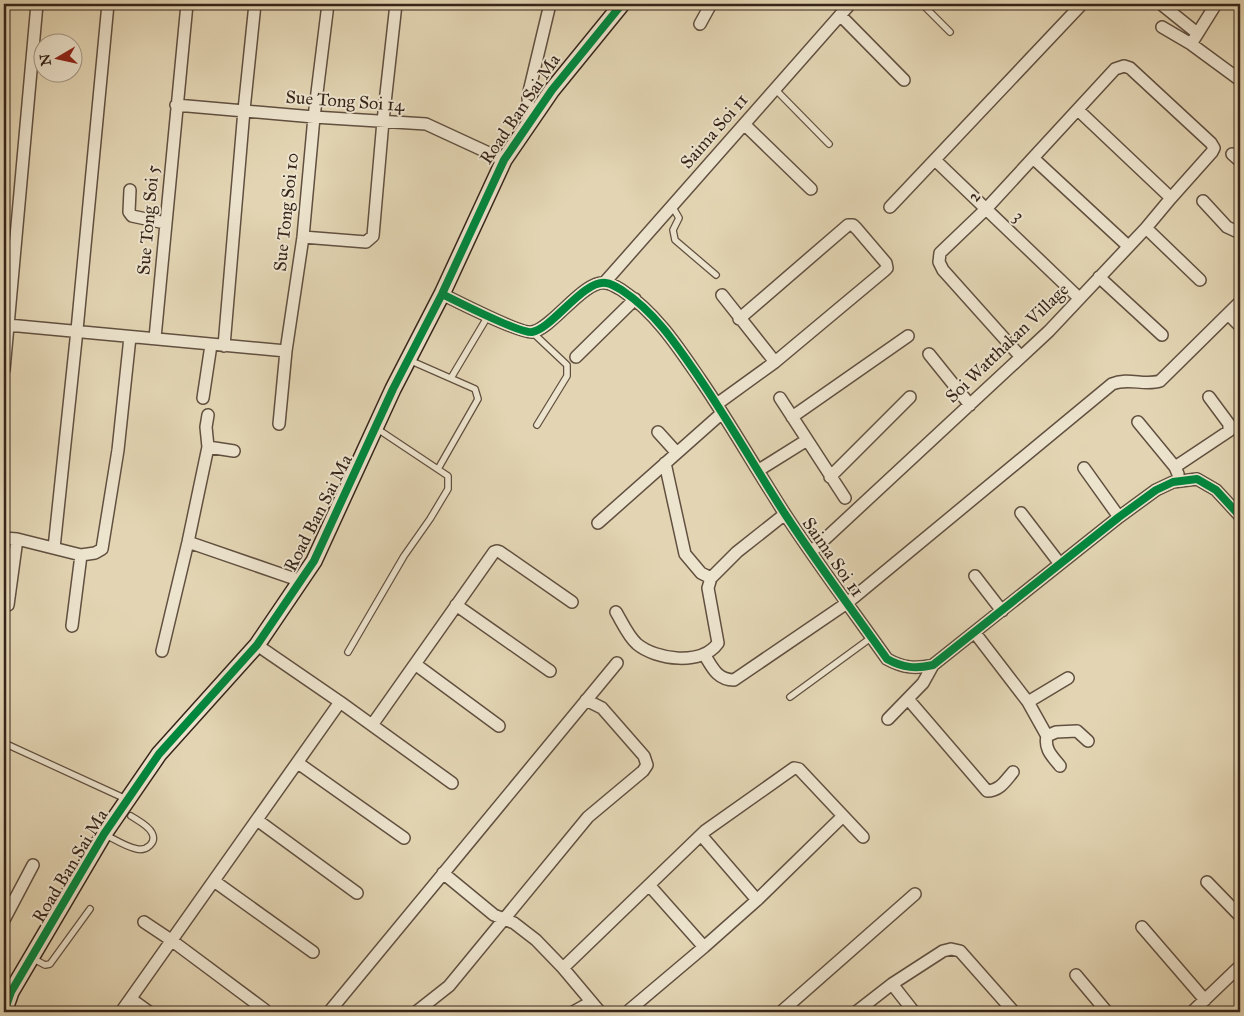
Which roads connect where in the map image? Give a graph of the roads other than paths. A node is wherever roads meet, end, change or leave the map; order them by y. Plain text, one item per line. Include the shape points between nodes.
1 (37, 4) edge
2 (108, 4) edge
3 (187, 4) edge
4 (255, 4) edge
5 (328, 4) edge
6 (396, 4) edge
7 (550, 4) edge
8 (622, 4) edge
9 (711, 4) edge
10 (850, 4) edge
11 (922, 4) edge
12 (1082, 4) edge
13 (1161, 4) edge
14 (1216, 4) edge
15 (840, 15) junction
16 (700, 24) dead end
17 (1162, 28) dead end
18 (950, 32) dead end
19 (1198, 33) junction
20 (1190, 44) junction
21 (904, 80) dead end
22 (1240, 80) edge
23 (775, 90) junction
24 (176, 105) junction
25 (244, 110) junction
26 (1078, 110) junction
27 (314, 117) junction
28 (383, 121) junction
29 (529, 123) junction
30 (744, 124) junction
31 (829, 144) dead end
32 (1214, 148) joint
33 (1033, 158) junction
34 (504, 160) junction
35 (935, 160) junction
36 (811, 188) dead end
37 (130, 190) dead end
38 (1170, 198) junction
39 (1203, 201) dead end
40 (672, 206) junction
41 (890, 207) dead end
42 (986, 209) junction
43 (165, 223) junction
44 (1146, 228) junction
45 (1240, 233) edge
46 (303, 237) junction
47 (1128, 246) junction
48 (716, 275) dead end
49 (1099, 277) junction
50 (1200, 280) dead end
51 (605, 282) junction
52 (442, 294) junction
53 (722, 294) dead end
54 (1079, 298) junction
55 (635, 299) junction
56 (1240, 302) edge
57 (1228, 314) junction
58 (488, 316) junction
59 (739, 319) junction
60 (8, 325) junction
61 (1240, 326) edge
62 (77, 330) junction
63 (532, 332) junction
64 (1162, 335) dead end
65 (908, 336) dead end
66 (130, 337) junction
67 (155, 338) junction
68 (211, 344) junction
69 (224, 346) junction
70 (286, 351) junction
71 (929, 354) dead end
72 (576, 357) dead end
73 (1020, 357) junction
74 (409, 360) junction
75 (774, 362) junction
76 (4, 370) edge
77 (451, 378) junction
78 (910, 397) dead end
79 (1209, 397) dead end
80 (203, 398) dead end
81 (780, 398) dead end
82 (970, 405) junction
83 (719, 408) junction
84 (208, 415) dead end
85 (792, 417) junction
86 (1138, 422) dead end
87 (279, 424) dead end
88 (537, 425) dead end
89 (376, 428) junction
90 (658, 432) dead end
91 (806, 440) junction
92 (208, 447) junction
93 (234, 451) dead end
94 (677, 453) junction
95 (666, 463) junction
96 (1175, 467) junction
97 (1084, 468) dead end
98 (438, 469) junction
99 (758, 470) junction
100 (830, 477) junction
101 (1182, 481) junction
102 (845, 498) dead end
103 (1021, 513) dead end
104 (785, 514) junction
105 (1240, 516) edge
106 (1119, 517) junction
107 (598, 523) dead end
108 (4, 538) edge
109 (17, 539) junction
110 (188, 542) junction
111 (54, 548) junction
112 (811, 552) junction
113 (81, 555) junction
114 (1060, 564) junction
115 (975, 576) dead end
116 (711, 578) junction
117 (301, 581) junction
118 (572, 602) dead end
119 (847, 603) junction
120 (8, 605) dead end
121 (456, 605) junction
122 (1002, 611) junction
123 (616, 612) dead end
124 (72, 626) dead end
125 (975, 633) junction
126 (872, 638) junction
127 (257, 645) junction
128 (162, 651) dead end
129 (348, 652) dead end
130 (704, 654) junction
131 (415, 664) junction
132 (617, 664) dead end
133 (933, 665) junction
134 (550, 671) dead end
135 (1068, 678) dead end
136 (790, 697) dead end
137 (908, 699) junction
138 (586, 700) junction
139 (340, 702) junction
140 (1028, 702) junction
141 (888, 719) dead end
142 (372, 725) junction
143 (499, 726) dead end
144 (1047, 736) junction
145 (1088, 741) dead end
146 (4, 743) edge
147 (298, 763) junction
148 (1060, 766) dead end
149 (1014, 772) dead end
150 (452, 783) dead end
151 (128, 800) junction
152 (130, 816) dead end
153 (843, 816) junction
154 (257, 820) junction
155 (104, 834) junction
156 (701, 834) junction
157 (862, 837) dead end
158 (404, 838) dead end
159 (32, 865) dead end
160 (443, 873) junction
161 (214, 881) junction
162 (1207, 882) dead end
163 (649, 885) junction
164 (357, 893) dead end
165 (915, 894) dead end
166 (757, 900) junction
167 (90, 909) dead end
168 (1240, 916) edge
169 (506, 919) junction
170 (4, 920) edge
171 (144, 922) dead end
172 (1142, 927) dead end
173 (171, 940) junction
174 (704, 947) junction
175 (312, 952) dead end
176 (32, 958) junction
177 (1240, 966) edge
178 (563, 968) junction
179 (1076, 975) dead end
180 (892, 984) junction
181 (131, 999) junction
182 (591, 1002) junction
183 (1200, 1007) edge
184 (265, 1010) dead end
185 (4, 1012) edge
186 (121, 1012) edge
187 (149, 1012) edge
188 (329, 1012) edge
189 (416, 1012) edge
190 (573, 1012) edge
191 (600, 1012) edge
192 (627, 1012) edge
193 (781, 1012) edge
194 (856, 1012) edge
195 (914, 1012) edge
196 (1014, 1012) edge
197 (1107, 1012) edge

1 - 60 street
2 - 62 street
3 - 24 street, Sue Tong Soi 5
4 - 25 street
5 - 27 street, Sue Tong Soi 10
6 - 28 street
7 - 29 street via 528,96
8 - 29 street, Road Ban Sai Ma
9 - 16 street
10 - 15 street, Saima Soi 11
11 - 18 lane
12 - 35 street
13 - 19 street
14 - 19 street
15 - 21 street
15 - 23 street, Saima Soi 11
17 - 20 street
19 - 20 street
20 - 22 street
23 - 30 street, Saima Soi 11
23 - 31 lane
24 - 25 street, Sue Tong Soi 14
24 - 43 street, Sue Tong Soi 5
25 - 27 street, Sue Tong Soi 14
25 - 69 street
26 - 32 street, 2 via 1115,69 1124,66 1130,68
26 - 33 street, 2
26 - 38 street
27 - 28 street, Sue Tong Soi 14
27 - 46 street, Sue Tong Soi 10
28 - 34 street, Sue Tong Soi 14 via 426,124
28 - 46 street via 373,236 366,242
29 - 34 street, Road Ban Sai Ma
30 - 36 street
30 - 40 street, Saima Soi 11
32 - 38 street, Soi Watthakan Village
33 - 42 street, 2
33 - 47 street
34 - 52 street, Road Ban Sai Ma
35 - 41 street
35 - 42 street, 3
37 - 43 street via 129,212 132,216
38 - 44 street, Soi Watthakan Village
39 - 45 street via 1227,228
40 - 48 lane via 679,218 673,230 675,240
40 - 51 street, Saima Soi 11
42 - 54 street, 3
42 - 73 street, 2 via 940,253 939,262
43 - 67 street, Sue Tong Soi 5
44 - 47 street, Soi Watthakan Village
44 - 50 street
46 - 70 street, Sue Tong Soi 10
47 - 49 street, Soi Watthakan Village
49 - 54 street, Soi Watthakan Village
49 - 64 street
51 - 55 street, Saima Soi 11
51 - 63 street, Saima Soi 11 via 584,292 543,327
52 - 58 street
52 - 74 street, Road Ban Sai Ma
53 - 59 street
54 - 73 street, Soi Watthakan Village
55 - 72 street
55 - 83 street, Saima Soi 11 via 675,342
56 - 57 street
57 - 61 street
57 - 119 street via 1160,381 1121,380 1112,384
58 - 63 street
58 - 77 lane
59 - 75 street
59 - 75 street via 848,225 857,228 886,263 884,271
60 - 62 street
60 - 76 street
62 - 66 street
62 - 111 street
63 - 88 lane via 567,365 568,370
65 - 85 street
66 - 67 street
66 - 113 street via 118,450 103,545 95,553
67 - 68 street
68 - 69 street
68 - 80 street
69 - 70 street
70 - 87 street, Sue Tong Soi 10
71 - 82 street
73 - 82 street, Soi Watthakan Village
74 - 77 lane
74 - 89 street, Road Ban Sai Ma
75 - 83 street
77 - 98 lane via 475,389 478,399
78 - 100 street
79 - 96 street via 1229,424 1229,431
81 - 85 street
82 - 112 street, Soi Watthakan Village
83 - 94 street
83 - 99 street, Saima Soi 11
84 - 92 street
85 - 91 street
86 - 96 street
89 - 98 lane
89 - 117 street, Road Ban Sai Ma via 314,561
90 - 94 street
91 - 99 street
91 - 100 street
92 - 93 street
92 - 110 street
94 - 95 street
95 - 107 street
95 - 116 street via 685,554 701,573
96 - 101 street
97 - 106 street
98 - 129 lane via 448,476 448,489
99 - 104 street, Saima Soi 11
100 - 102 street
101 - 105 street via 1197,479 1216,490
101 - 106 street via 1156,490
103 - 114 street
104 - 112 street, Saima Soi 11
104 - 116 street via 737,552
106 - 114 street
108 - 109 street
109 - 111 street
109 - 120 street
110 - 117 street
110 - 128 street
111 - 113 street
112 - 119 street, Saima Soi 11
113 - 124 street
114 - 122 street
115 - 122 street
116 - 130 street via 708,588 718,643
117 - 127 street, Road Ban Sai Ma
118 - 121 street via 497,551
119 - 126 street, Saima Soi 11
119 - 130 street via 734,680 725,680
121 - 131 street
121 - 134 street
122 - 125 street
123 - 130 street via 635,642 645,650 670,659
125 - 133 street
125 - 140 street
126 - 133 street, Saima Soi 11 via 887,659 897,665 912,668
126 - 136 lane
127 - 139 street
127 - 151 street, Road Ban Sai Ma via 159,754
131 - 142 street
131 - 143 street
132 - 138 street
133 - 137 street via 923,683
135 - 140 street
137 - 141 street
137 - 149 street via 987,791 998,789
138 - 160 street
138 - 169 street via 602,708 644,756 647,764 643,771 588,817
139 - 142 street
139 - 147 street
140 - 144 street
142 - 150 street
144 - 145 street via 1056,732 1077,732
144 - 148 street via 1047,751
146 - 151 lane
147 - 154 street
147 - 158 street
151 - 155 street, Road Ban Sai Ma
152 - 155 lane via 152,832 154,838 146,849 138,850
153 - 156 street via 799,769 794,768
153 - 157 street
153 - 166 street
154 - 161 street
154 - 164 street
155 - 176 street, Road Ban Sai Ma
156 - 163 street
156 - 166 street
159 - 170 street
160 - 169 street via 494,915
160 - 188 street
161 - 173 street
161 - 175 street
162 - 168 street
163 - 174 street
163 - 178 street
165 - 193 street
166 - 174 street
167 - 176 lane via 50,964 45,965
169 - 178 street via 536,940
169 - 189 street via 449,986
171 - 173 street
172 - 183 street
173 - 181 street
173 - 184 street
174 - 192 street
176 - 185 street, Road Ban Sai Ma via 11,992
177 - 183 street
178 - 182 street
179 - 197 street
180 - 194 street
180 - 195 street
180 - 196 street via 942,952 960,951
181 - 186 street
181 - 187 street
182 - 190 street
182 - 191 street

